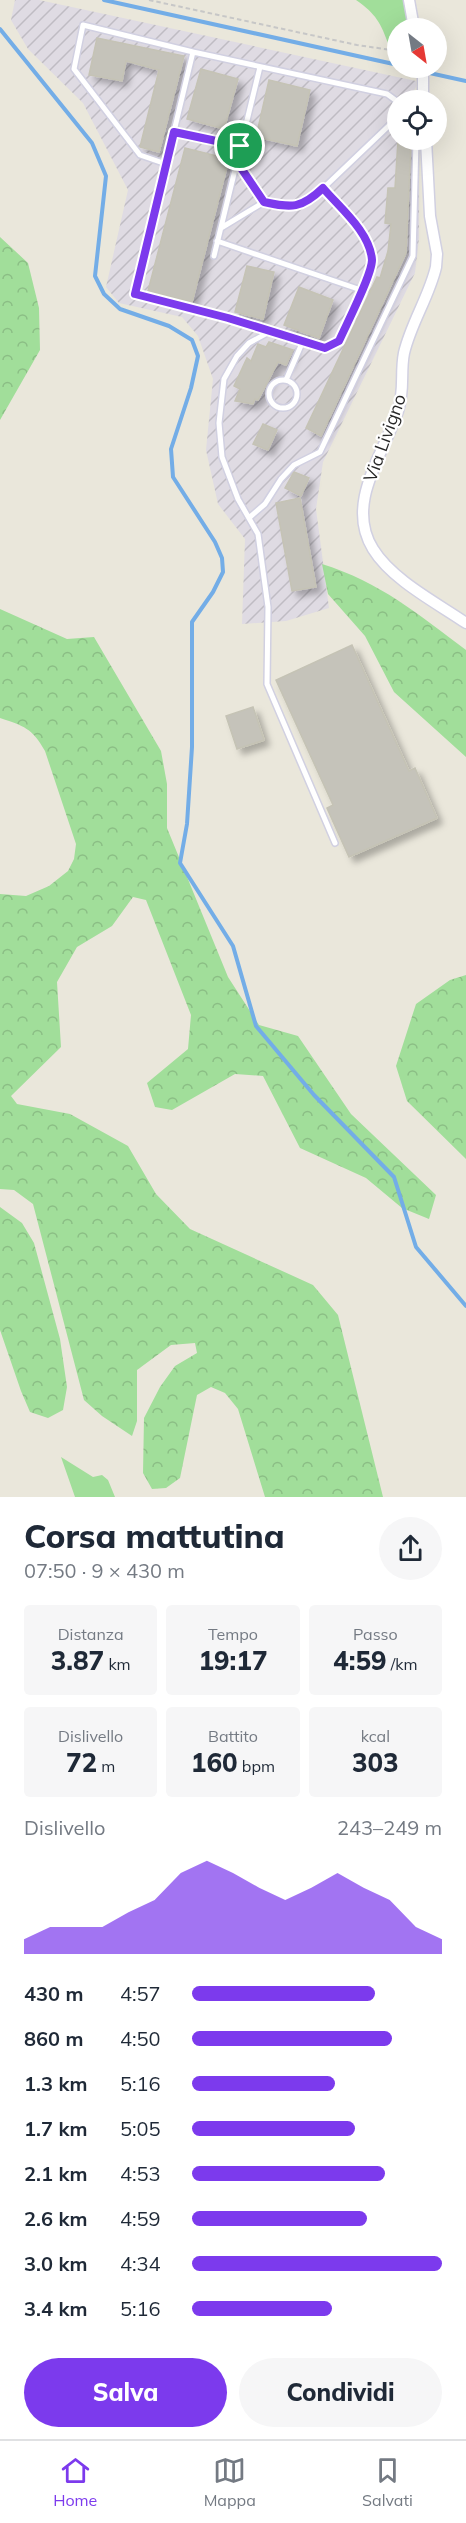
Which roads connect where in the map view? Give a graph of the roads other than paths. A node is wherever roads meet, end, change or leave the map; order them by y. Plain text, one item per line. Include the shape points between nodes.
1 (409, 0) edge
2 (412, 18) edge
3 (193, 52) junction
4 (260, 67) junction
5 (387, 94) edge
6 (387, 127) edge
7 (174, 132) junction
8 (240, 146) junction
9 (416, 150) edge
10 (427, 150) edge
11 (237, 162) junction
12 (166, 164) junction
13 (323, 188) junction
14 (264, 202) junction
15 (221, 228) junction
16 (217, 241) junction
17 (214, 256) dead end
18 (361, 290) junction
19 (271, 332) junction
20 (303, 341) junction
21 (286, 380) junction
22 (250, 518) junction
23 (466, 623) edge
24 (335, 843) dead end

1 - 2 street
3 - 4 lane
3 - 7 lane
3 - 12 lane via 83,25 74,69 140,155
4 - 5 lane
4 - 8 lane
6 - 13 lane
7 - 8 lane
7 - 12 lane
8 - 11 lane
9 - 22 lane via 413,256 399,290 320,452 294,465 266,504
10 - 23 street, Via Livigno via 436,267 406,346 402,398 368,484 363,515 378,556 407,583
11 - 14 lane
11 - 15 lane
12 - 19 lane via 135,294
13 - 14 lane via 299,206
13 - 18 lane via 357,226 370,251 371,266
14 - 15 lane
15 - 16 lane
16 - 17 lane
16 - 18 lane
18 - 20 lane via 339,341 325,348
19 - 20 lane
19 - 22 lane via 249,343 237,356 224,379 220,397 222,457
20 - 21 lane
21 - 21 lane via 274,383 269,395 273,405 284,409 291,406 298,394 293,383
22 - 24 lane via 258,534 267,607 267,684

